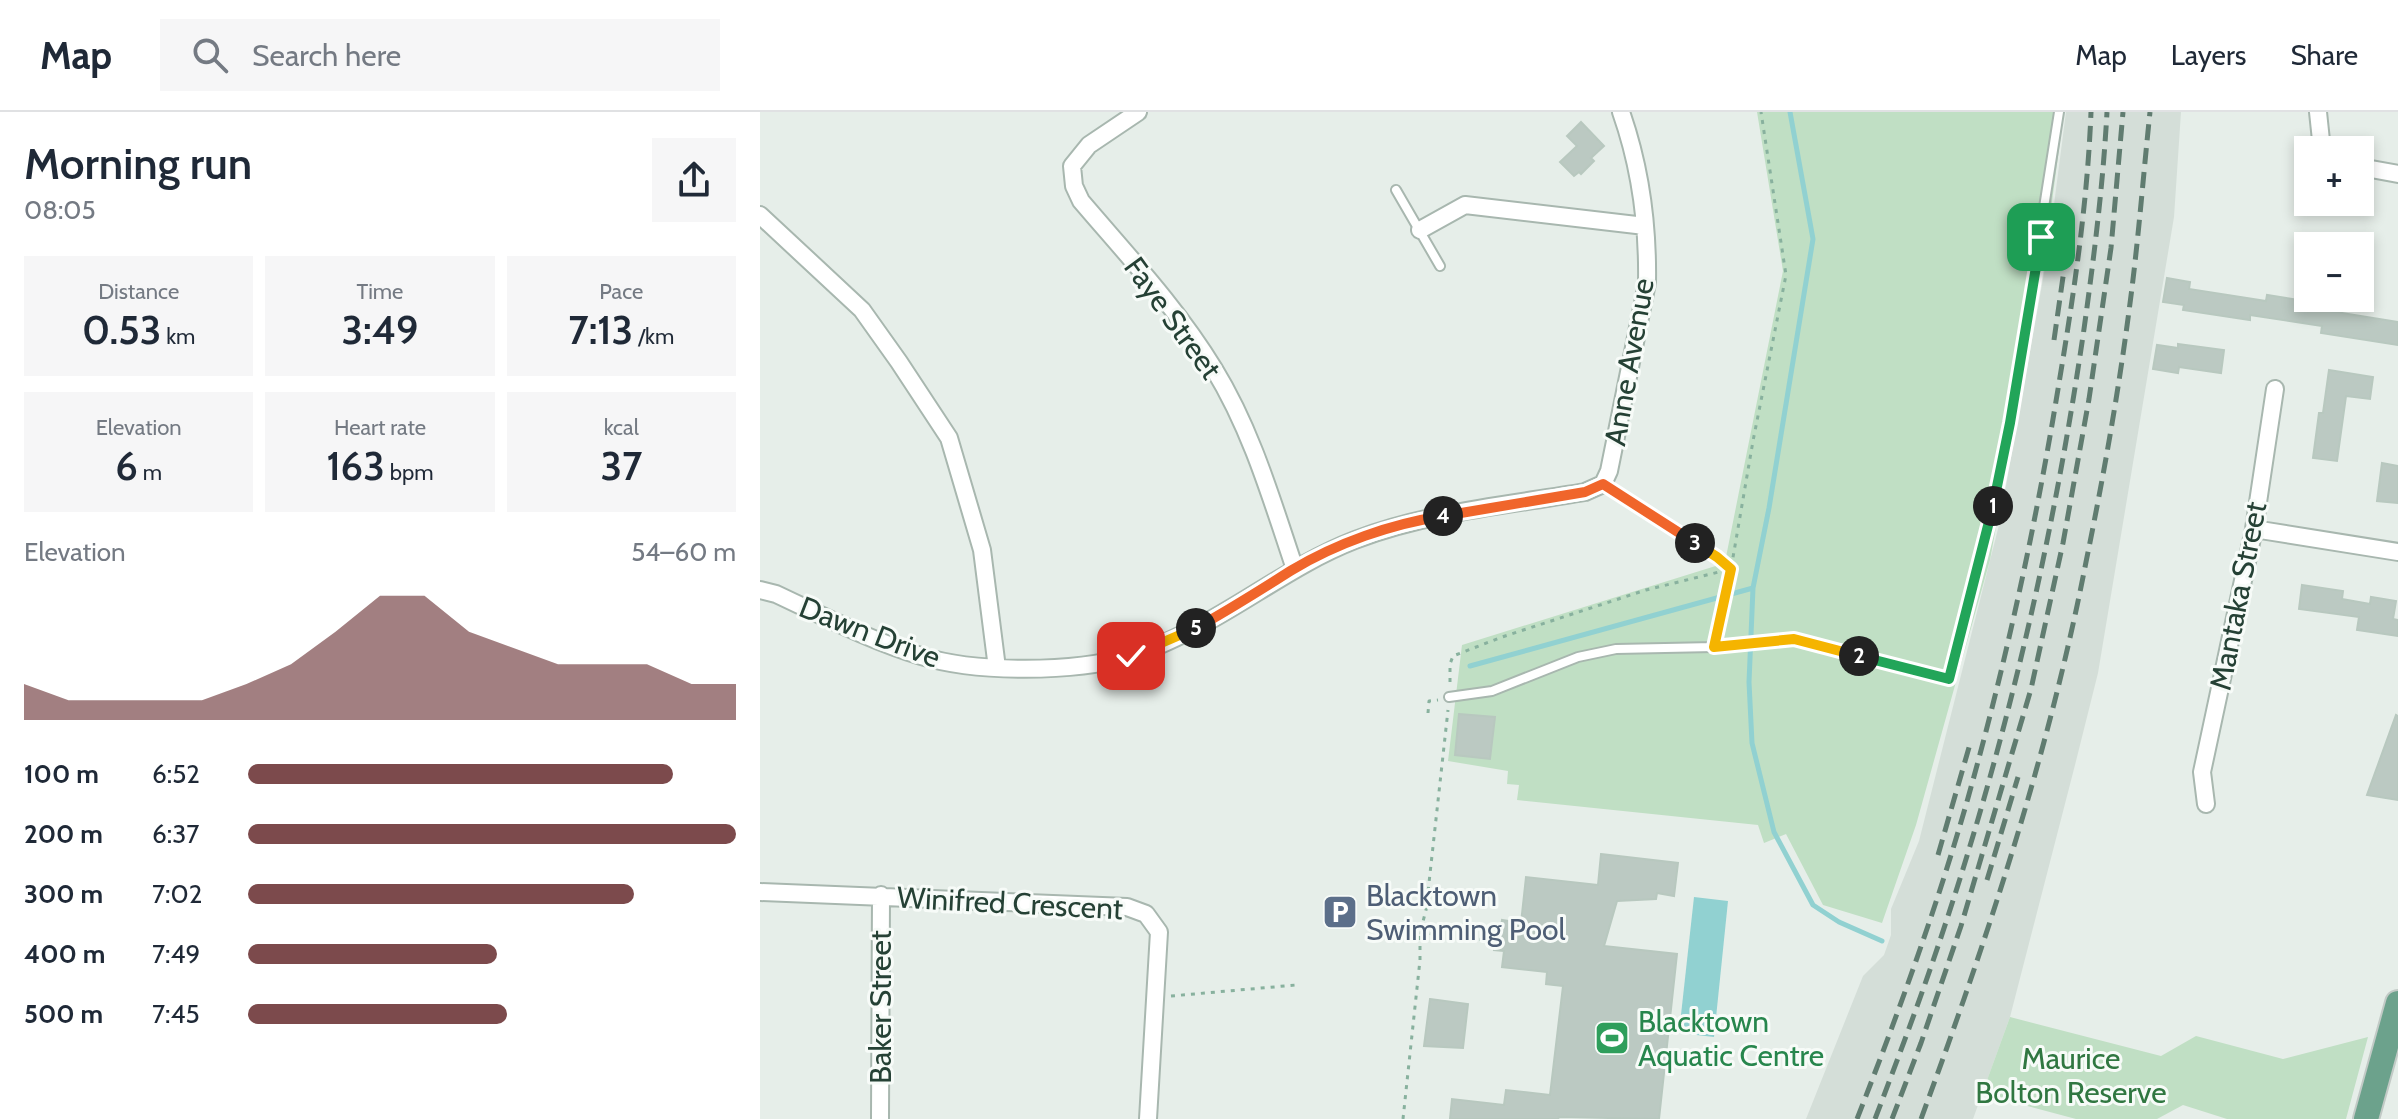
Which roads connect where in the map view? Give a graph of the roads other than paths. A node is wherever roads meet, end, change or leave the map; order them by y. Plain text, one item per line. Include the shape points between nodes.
1 (1138, 112) edge
2 (1621, 112) edge
3 (2059, 112) edge
4 (2318, 112) edge
5 (2321, 136) edge
6 (2374, 170) edge
7 (2398, 174) edge
8 (1396, 190) dead end
9 (760, 215) edge
10 (1645, 226) junction
11 (1420, 230) junction
12 (1440, 266) dead end
13 (2275, 389) dead end
14 (1606, 478) joint
15 (2254, 529) junction
16 (2398, 552) edge
17 (1295, 569) junction
18 (760, 590) edge
19 (997, 668) junction
20 (1449, 697) road end
21 (2206, 804) dead end
22 (760, 892) edge
23 (881, 895) junction
24 (2398, 1003) edge
25 (880, 1119) edge
26 (1148, 1119) edge
27 (2366, 1119) edge

1 - 17 street, Faye Street via 1089,145 1072,166 1074,186 1081,201 1181,318 1216,371 1253,448
2 - 10 street, Anne Avenue
3 - 20 lane via 2010,423 1949,679 1794,639 1591,654 1492,691
4 - 5 street
6 - 7 street
8 - 11 lane
9 - 19 street via 862,310 949,438 982,550
10 - 11 street via 1465,205
10 - 14 street, Anne Avenue via 1647,283
11 - 12 lane
13 - 15 street, Mantaka Street
14 - 17 street, Dawn Drive via 1585,492 1423,519 1354,540
15 - 16 street
15 - 21 street, Mantaka Street via 2202,772
17 - 19 street, Dawn Drive via 1200,626 1131,656 1088,666
18 - 19 street, Dawn Drive via 919,656
22 - 23 street, Winifred Crescent
23 - 25 street, Baker Street
23 - 26 street, Winifred Crescent via 1127,907 1146,914 1159,932
24 - 27 main road

